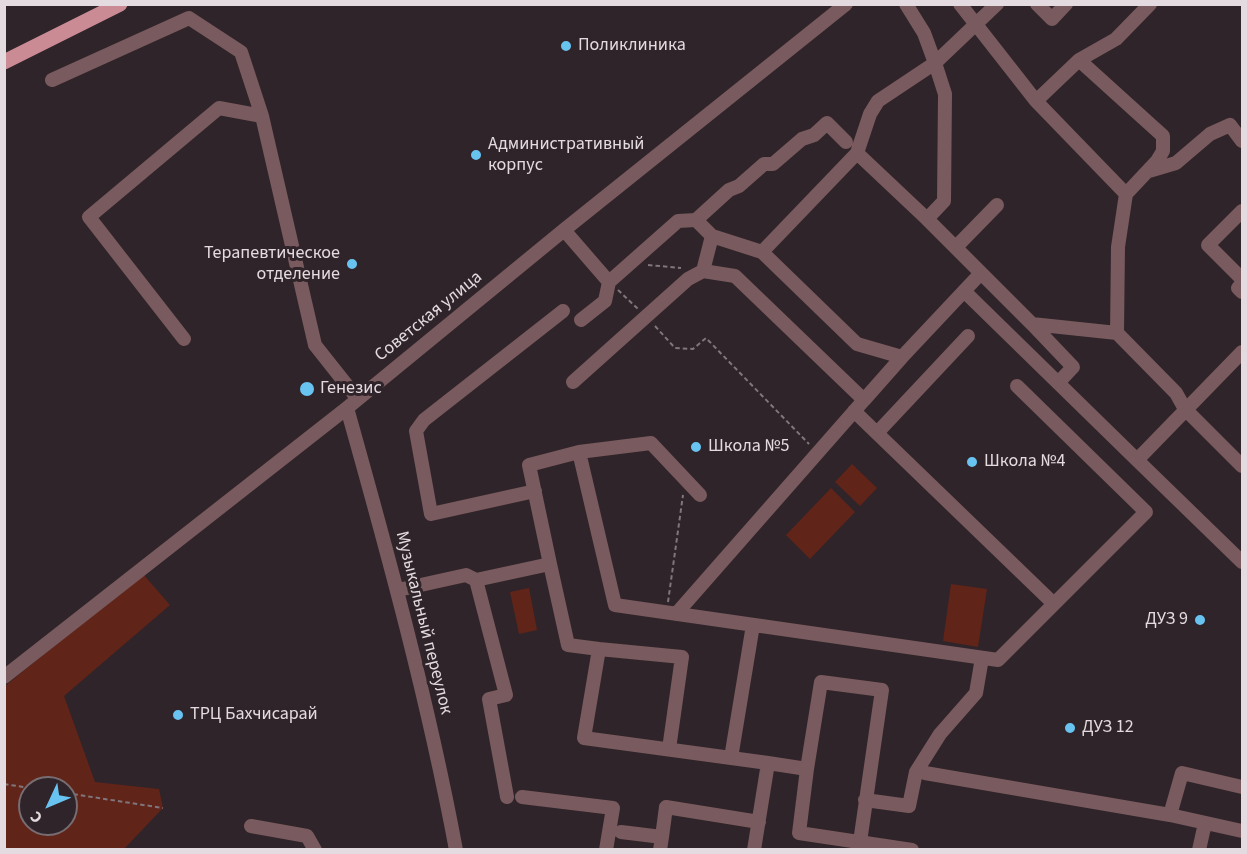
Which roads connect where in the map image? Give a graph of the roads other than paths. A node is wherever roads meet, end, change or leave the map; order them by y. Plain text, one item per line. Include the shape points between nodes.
1 (120, 4) edge
2 (846, 4) edge
3 (906, 4) edge
4 (960, 4) edge
5 (997, 4) edge
6 (1036, 4) edge
7 (1066, 4) edge
8 (1150, 4) edge
9 (975, 25) junction
10 (1079, 60) junction
11 (4, 63) edge
12 (935, 63) junction
13 (52, 80) dead end
14 (1036, 101) junction
15 (262, 116) junction
16 (1242, 141) edge
17 (846, 142) dead end
18 (857, 153) junction
19 (1149, 171) junction
20 (1126, 194) junction
21 (997, 205) dead end
22 (1242, 212) edge
23 (927, 219) junction
24 (696, 220) junction
25 (564, 230) junction
26 (712, 236) junction
27 (956, 247) junction
28 (762, 252) junction
29 (703, 271) junction
30 (981, 273) junction
31 (1242, 281) edge
32 (609, 282) junction
33 (964, 291) junction
34 (1242, 292) edge
35 (563, 311) dead end
36 (581, 320) dead end
37 (1032, 324) junction
38 (1117, 333) junction
39 (968, 336) dead end
40 (184, 339) dead end
41 (1242, 352) edge
42 (902, 357) junction
43 (573, 382) dead end
44 (1058, 383) junction
45 (1017, 386) dead end
46 (864, 400) junction
47 (352, 403) junction
48 (1185, 409) junction
49 (854, 411) junction
50 (877, 433) junction
51 (579, 452) junction
52 (1137, 460) junction
53 (1242, 466) edge
54 (535, 491) junction
55 (699, 495) dead end
56 (1242, 562) edge
57 (550, 564) junction
58 (476, 580) junction
59 (398, 590) junction
60 (1054, 604) junction
61 (676, 614) junction
62 (753, 625) junction
63 (599, 649) junction
64 (29, 652) junction
65 (982, 658) junction
66 (4, 667) edge
67 (4, 677) edge
68 (669, 749) junction
69 (731, 758) junction
70 (768, 763) junction
71 (807, 769) junction
72 (925, 773) dead end
73 (1242, 788) edge
74 (507, 797) dead end
75 (522, 797) dead end
76 (865, 800) junction
77 (1170, 815) junction
78 (759, 822) junction
79 (1205, 823) junction
80 (251, 826) dead end
81 (1242, 831) edge
82 (621, 832) dead end
83 (860, 842) junction
84 (661, 843) edge
85 (315, 849) edge
86 (456, 849) edge
87 (606, 849) edge
88 (754, 849) edge
89 (912, 849) edge
90 (1200, 849) edge

1 - 11 main road
2 - 25 street, Советская улица
3 - 12 street via 924,33
4 - 9 street
5 - 9 street
6 - 7 street via 1052,19
8 - 10 street via 1116,39
9 - 12 street
9 - 14 street
10 - 14 street
10 - 19 street via 1163,136 1163,152
12 - 18 street via 878,101
12 - 23 street via 945,94 944,201
13 - 15 street via 189,18 241,52
14 - 20 street
15 - 40 street via 219,108 89,217
15 - 47 street via 315,345
16 - 19 street via 1230,125 1210,134 1176,163
17 - 24 street via 827,123 773,164 764,164
18 - 23 street
18 - 28 street
19 - 20 street
20 - 38 street via 1118,248
21 - 27 street
22 - 31 street via 1208,245
23 - 27 street
24 - 26 street
24 - 32 street via 678,221
25 - 32 street
25 - 47 street, Советская улица
26 - 28 street
26 - 29 street
27 - 30 street
28 - 42 street via 857,344
29 - 43 street via 688,279
29 - 46 street via 735,276
30 - 33 street
30 - 37 street
31 - 34 street via 1238,288
32 - 36 street via 605,301
33 - 42 street
33 - 44 street
35 - 54 street via 424,420 416,431 431,514
37 - 38 street
37 - 44 street via 1072,367
38 - 48 street via 1176,393
39 - 50 street
41 - 48 street
42 - 46 street
44 - 52 street
45 - 60 street via 1146,512
46 - 49 street
47 - 59 street, Музыкальный переулок
47 - 64 street, Советская улица
48 - 52 street
48 - 53 street
49 - 50 street
49 - 61 street
50 - 60 street
51 - 54 street via 530,465
51 - 55 street via 651,443
51 - 61 street via 615,605
52 - 56 street
54 - 57 street
57 - 58 street
57 - 63 street via 568,645
58 - 59 street via 466,575
58 - 74 street via 506,695 489,699
59 - 86 street, Музыкальный переулок
60 - 65 street via 998,660
61 - 62 street
62 - 65 street
62 - 69 street
63 - 68 street via 584,738
63 - 68 street via 682,657
64 - 66 street
64 - 67 street, Советская улица
65 - 76 street via 976,693 940,734 916,772 909,806
68 - 69 street
69 - 70 street
70 - 71 street
70 - 78 street
71 - 76 street via 821,682 882,690
71 - 83 street via 799,833
72 - 77 street
73 - 77 street via 1182,773
75 - 87 street via 613,808
76 - 83 street
77 - 79 street
78 - 84 street via 666,807
78 - 88 street
79 - 81 street
79 - 90 street
80 - 85 street via 307,836
82 - 84 street
83 - 89 street

